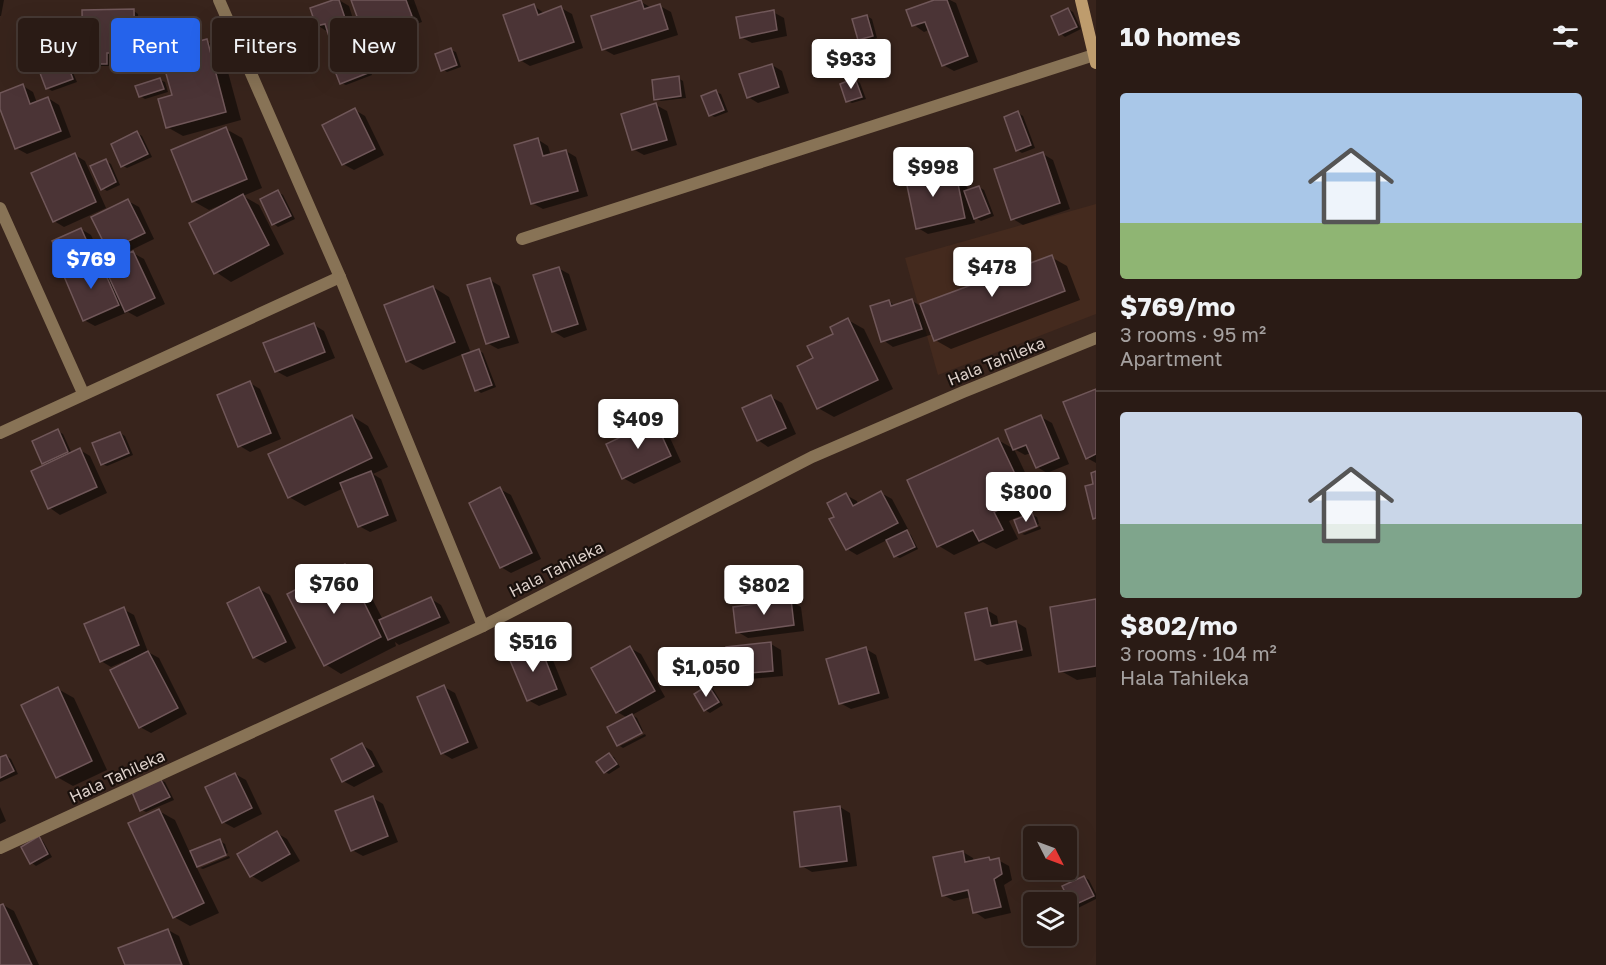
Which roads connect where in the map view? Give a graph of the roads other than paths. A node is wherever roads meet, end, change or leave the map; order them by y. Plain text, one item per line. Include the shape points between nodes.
1 (219, 0) edge
2 (1081, 0) edge
3 (1095, 59) edge
4 (0, 208) edge
5 (522, 239) dead end
6 (340, 277) junction
7 (1096, 338) edge
8 (83, 393) junction
9 (0, 433) edge
10 (483, 626) junction
11 (0, 848) edge

1 - 6 street
2 - 3 main road
3 - 5 street
4 - 8 street
6 - 8 street
6 - 10 street
7 - 10 street, Hala Tahileka via 812,457
8 - 9 street
10 - 11 street, Hala Tahileka

